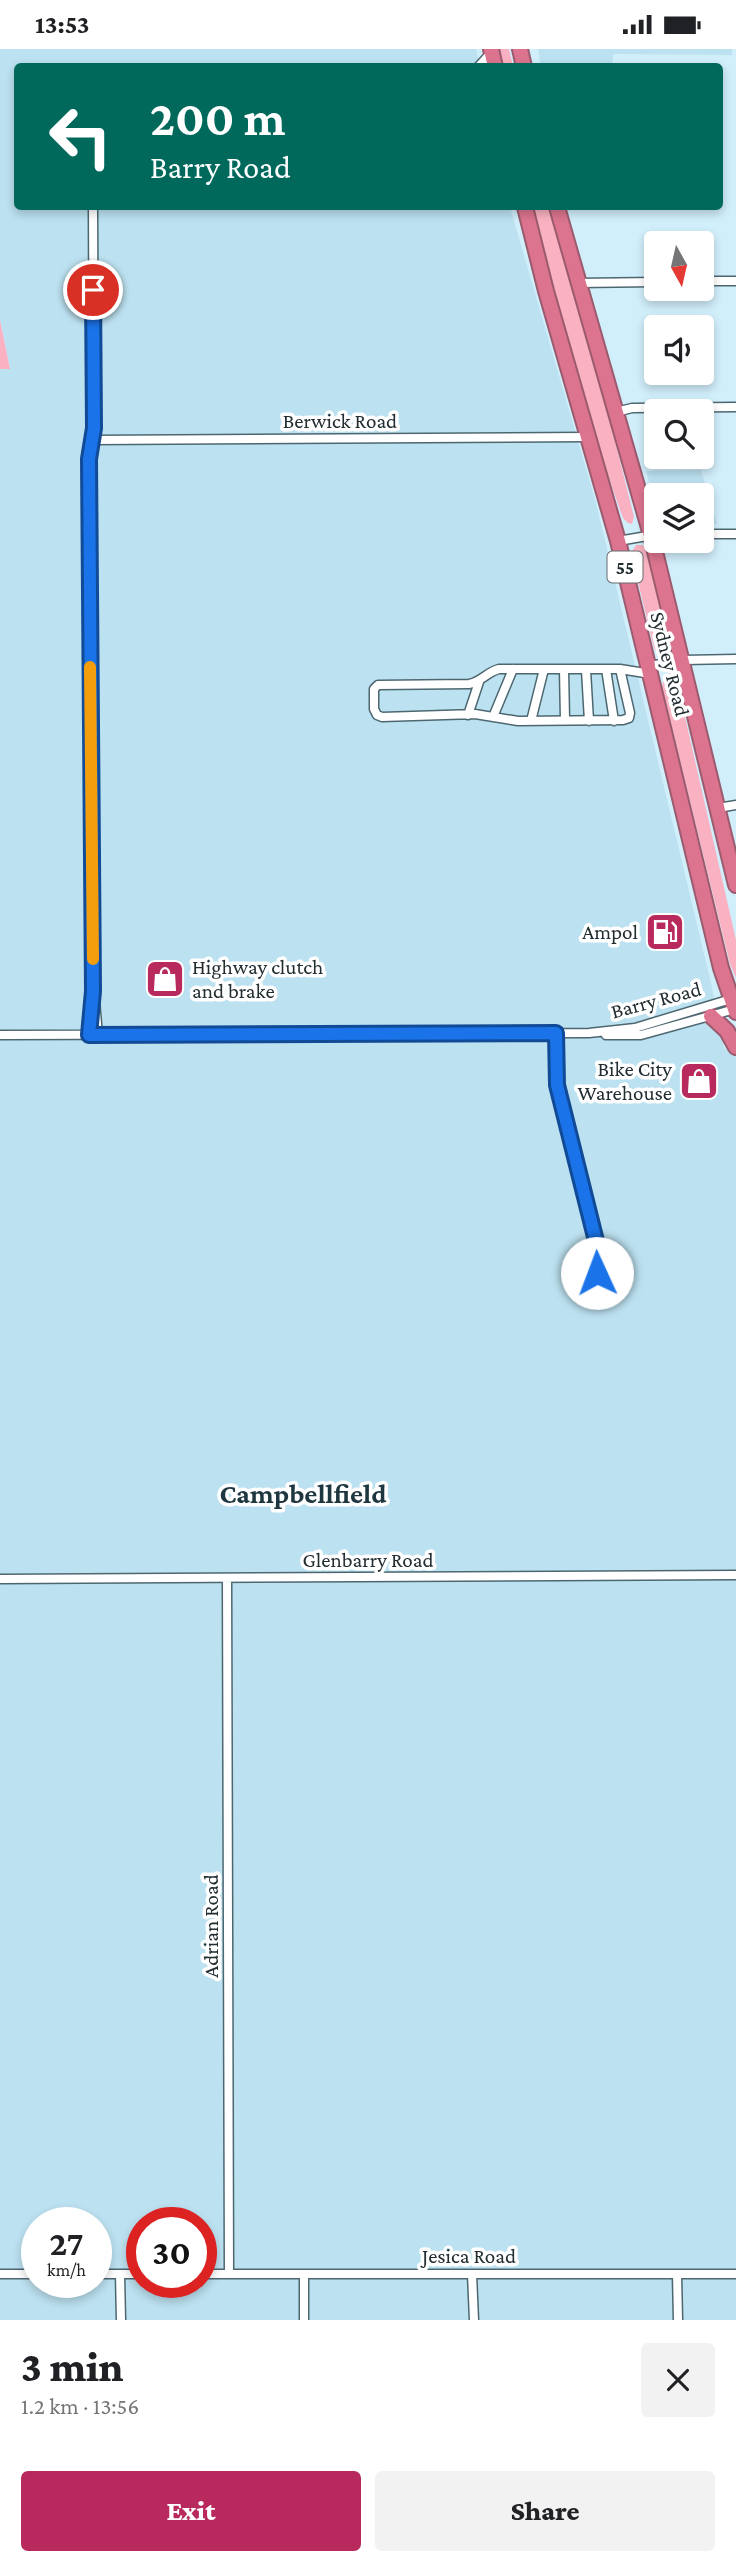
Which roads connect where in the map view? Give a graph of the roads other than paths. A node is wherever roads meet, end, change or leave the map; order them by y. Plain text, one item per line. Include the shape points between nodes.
1 (93, 210) edge
2 (526, 210) edge
3 (558, 210) edge
4 (714, 281) edge
5 (736, 281) edge
6 (644, 282) edge
7 (578, 283) junction
8 (736, 407) edge
9 (616, 412) junction
10 (588, 437) junction
11 (92, 440) junction
12 (644, 503) edge
13 (714, 534) edge
14 (736, 534) edge
15 (644, 537) edge
16 (618, 541) junction
17 (658, 553) edge
18 (736, 659) edge
19 (683, 660) junction
20 (513, 669) junction
21 (544, 669) junction
22 (564, 669) junction
23 (606, 669) junction
24 (620, 669) junction
25 (586, 670) junction
26 (650, 670) junction
27 (478, 682) junction
28 (468, 715) junction
29 (493, 717) junction
30 (565, 720) junction
31 (531, 721) junction
32 (614, 721) junction
33 (589, 722) junction
34 (736, 805) edge
35 (718, 808) junction
36 (736, 885) edge
37 (734, 1006) edge
38 (712, 1016) junction
39 (556, 1033) junction
40 (589, 1033) junction
41 (0, 1035) edge
42 (94, 1035) junction
43 (736, 1047) edge
44 (597, 1273) dead end
45 (736, 1575) edge
46 (227, 1578) junction
47 (0, 1579) edge
48 (472, 2273) junction
49 (0, 2274) edge
50 (21, 2274) edge
51 (112, 2274) edge
52 (120, 2274) junction
53 (126, 2274) edge
54 (217, 2274) edge
55 (229, 2274) junction
56 (304, 2274) junction
57 (677, 2274) junction
58 (736, 2274) edge
59 (121, 2320) edge
60 (304, 2320) edge
61 (474, 2320) edge
62 (678, 2320) edge

1 - 11 street
2 - 10 highway, Sydney Road / 55
3 - 7 highway, Sydney Road / 55
4 - 5 street
6 - 7 street
7 - 9 highway, Sydney Road / 55
8 - 9 street
9 - 12 highway, Sydney Road / 55
10 - 11 street, Berwick Road
10 - 16 highway, Sydney Road / 55
11 - 42 street
13 - 14 street
15 - 16 street
16 - 26 highway, Sydney Road / 55
17 - 19 highway, Sydney Road / 55
18 - 19 street
19 - 26 street
19 - 35 highway, Sydney Road / 55
20 - 21 street
20 - 27 street via 492,671
20 - 29 street
21 - 22 street
21 - 31 street
22 - 25 street
22 - 30 street
23 - 24 street
23 - 25 street
23 - 32 street
24 - 26 street
24 - 32 street via 629,716
25 - 33 street
26 - 37 highway, Sydney Road / 55
27 - 28 street
27 - 28 street via 378,685 374,689 374,709 380,716
28 - 29 street
29 - 31 street
30 - 31 street
30 - 33 street
32 - 33 street
34 - 35 street
35 - 36 highway, Sydney Road / 55
37 - 38 street, Barry Road
37 - 40 street, Barry Road via 635,1028
38 - 40 street, Barry Road via 641,1035
38 - 43 highway
39 - 40 street, Barry Road
39 - 42 street, Barry Road
39 - 44 street via 557,1085 596,1241
41 - 42 street, Barry Road
45 - 46 street, Glenbarry Road
46 - 47 street, Glenbarry Road
46 - 55 street, Adrian Road
48 - 56 street, Jesica Road
48 - 57 street, Jesica Road
48 - 61 street
49 - 50 street
51 - 52 street
52 - 53 street
52 - 59 street
54 - 55 street, Jesica Road
55 - 56 street, Jesica Road
56 - 60 street
57 - 58 street, Jesica Road
57 - 62 street

